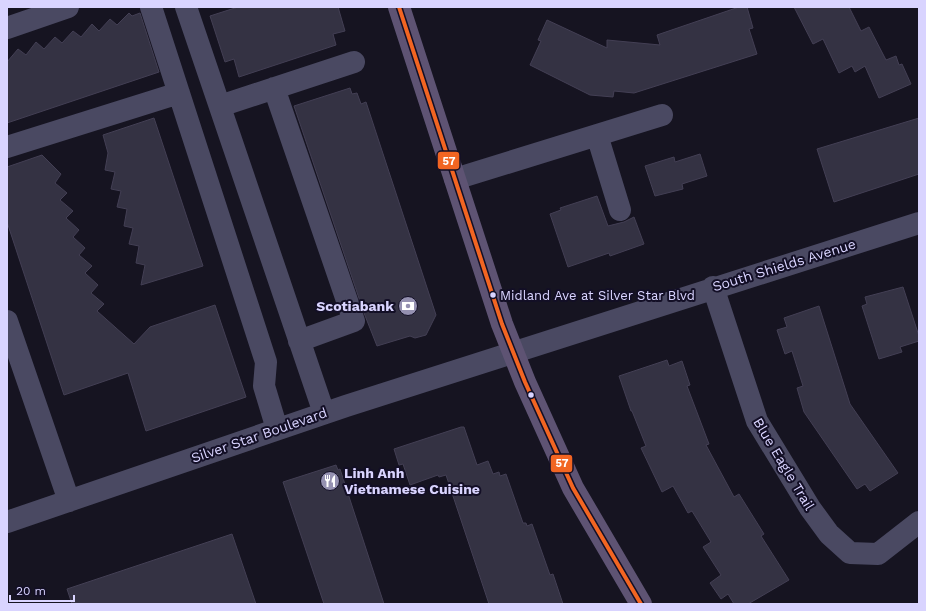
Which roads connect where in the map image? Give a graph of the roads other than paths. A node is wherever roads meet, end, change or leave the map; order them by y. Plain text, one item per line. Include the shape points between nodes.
1 (68, 7) edge
2 (152, 7) edge
3 (186, 7) edge
4 (399, 7) edge
5 (7, 28) edge
6 (354, 62) dead end
7 (274, 88) junction
8 (179, 92) junction
9 (220, 106) junction
10 (662, 115) dead end
11 (596, 135) junction
12 (7, 147) edge
13 (455, 179) junction
14 (620, 210) dead end
15 (919, 223) edge
16 (713, 288) junction
17 (7, 321) edge
18 (299, 341) junction
19 (513, 353) junction
20 (324, 413) junction
21 (277, 429) junction
22 (69, 501) junction
23 (7, 522) edge
24 (919, 522) edge
25 (641, 604) edge

1 - 5 street
2 - 8 street
3 - 9 street
4 - 13 main road
6 - 7 street
7 - 9 street
7 - 18 street via 354,321
8 - 12 street
8 - 21 street via 266,362 264,386
9 - 18 street
10 - 11 street
11 - 13 street
11 - 14 street
13 - 19 main road
15 - 16 street, South Shields Avenue
16 - 19 street, South Shields Avenue
16 - 24 street, Blue Eagle Trail via 757,421 785,469 829,534 850,553 878,554
17 - 22 street
18 - 20 street
19 - 20 street, Silver Star Boulevard
19 - 25 main road via 573,488
20 - 21 street, Silver Star Boulevard
21 - 22 street, Silver Star Boulevard
22 - 23 street, Silver Star Boulevard

